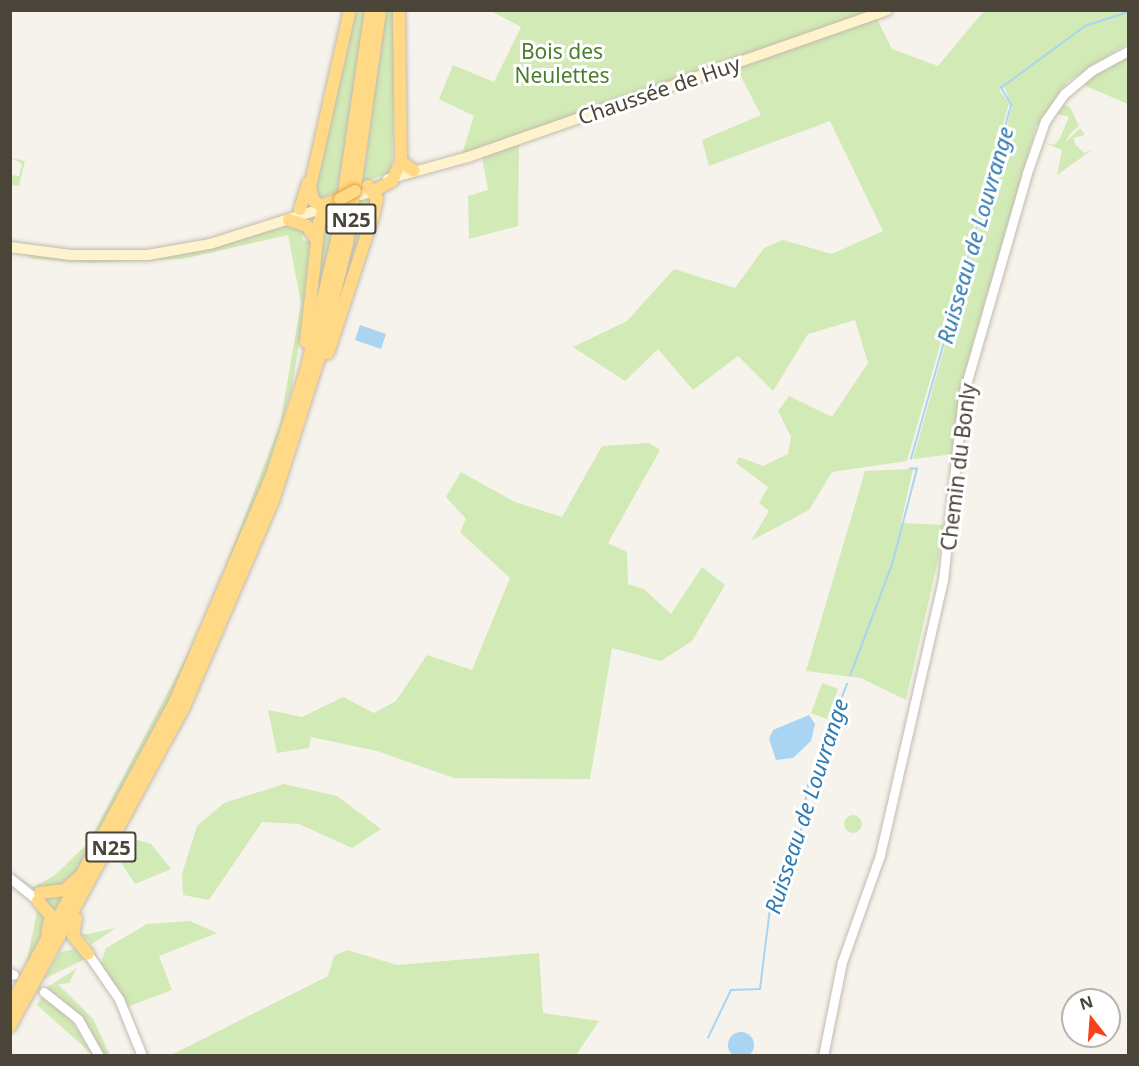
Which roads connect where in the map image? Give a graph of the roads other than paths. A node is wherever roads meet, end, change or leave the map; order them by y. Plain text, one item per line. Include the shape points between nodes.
1 (350, 10) edge
2 (371, 10) edge
3 (380, 10) edge
4 (399, 10) edge
5 (887, 10) edge
6 (1128, 51) edge
7 (401, 162) junction
8 (314, 168) junction
9 (429, 169) junction
10 (414, 171) junction
11 (395, 177) junction
12 (369, 189) junction
13 (321, 206) junction
14 (300, 209) junction
15 (289, 220) junction
16 (248, 233) junction
17 (317, 241) junction
18 (10, 247) edge
19 (306, 371) junction
20 (300, 423) junction
21 (93, 860) junction
22 (10, 878) edge
23 (35, 895) junction
24 (81, 899) junction
25 (45, 945) junction
26 (88, 954) junction
27 (45, 966) junction
28 (44, 992) dead end
29 (10, 1006) edge
30 (10, 1026) edge
31 (99, 1056) edge
32 (142, 1056) edge
33 (823, 1056) edge

1 - 8 highway
2 - 19 highway, N25 via 348,186
3 - 20 highway, N25 via 358,189
4 - 7 highway
5 - 9 main road, Chaussée de Huy
6 - 33 street, Chemin du Bonly via 1091,71 1065,94 1045,121 1027,173 963,395 951,536 880,855 842,962
7 - 10 highway
7 - 11 highway
8 - 13 highway via 310,193
8 - 14 highway
9 - 10 main road, Chaussée de Huy
9 - 12 main road, Chaussée de Huy
10 - 11 main road, Chaussée de Huy
11 - 12 highway
12 - 13 highway, bridge
12 - 20 highway via 373,216 307,417
13 - 14 main road
13 - 15 main road
13 - 17 highway
14 - 16 main road
15 - 16 main road
15 - 17 highway via 307,226
16 - 18 main road via 139,255 70,255
17 - 19 highway
19 - 21 highway, N25 via 229,586
20 - 24 highway, N25 via 256,546 206,662
21 - 23 highway via 65,890
21 - 25 highway, N25
22 - 23 street
23 - 25 highway via 51,916
24 - 26 highway via 72,932
24 - 27 highway, N25
25 - 29 highway, N25
26 - 27 highway via 67,946
26 - 32 street via 119,999
27 - 30 highway, N25
28 - 31 street via 78,1019

